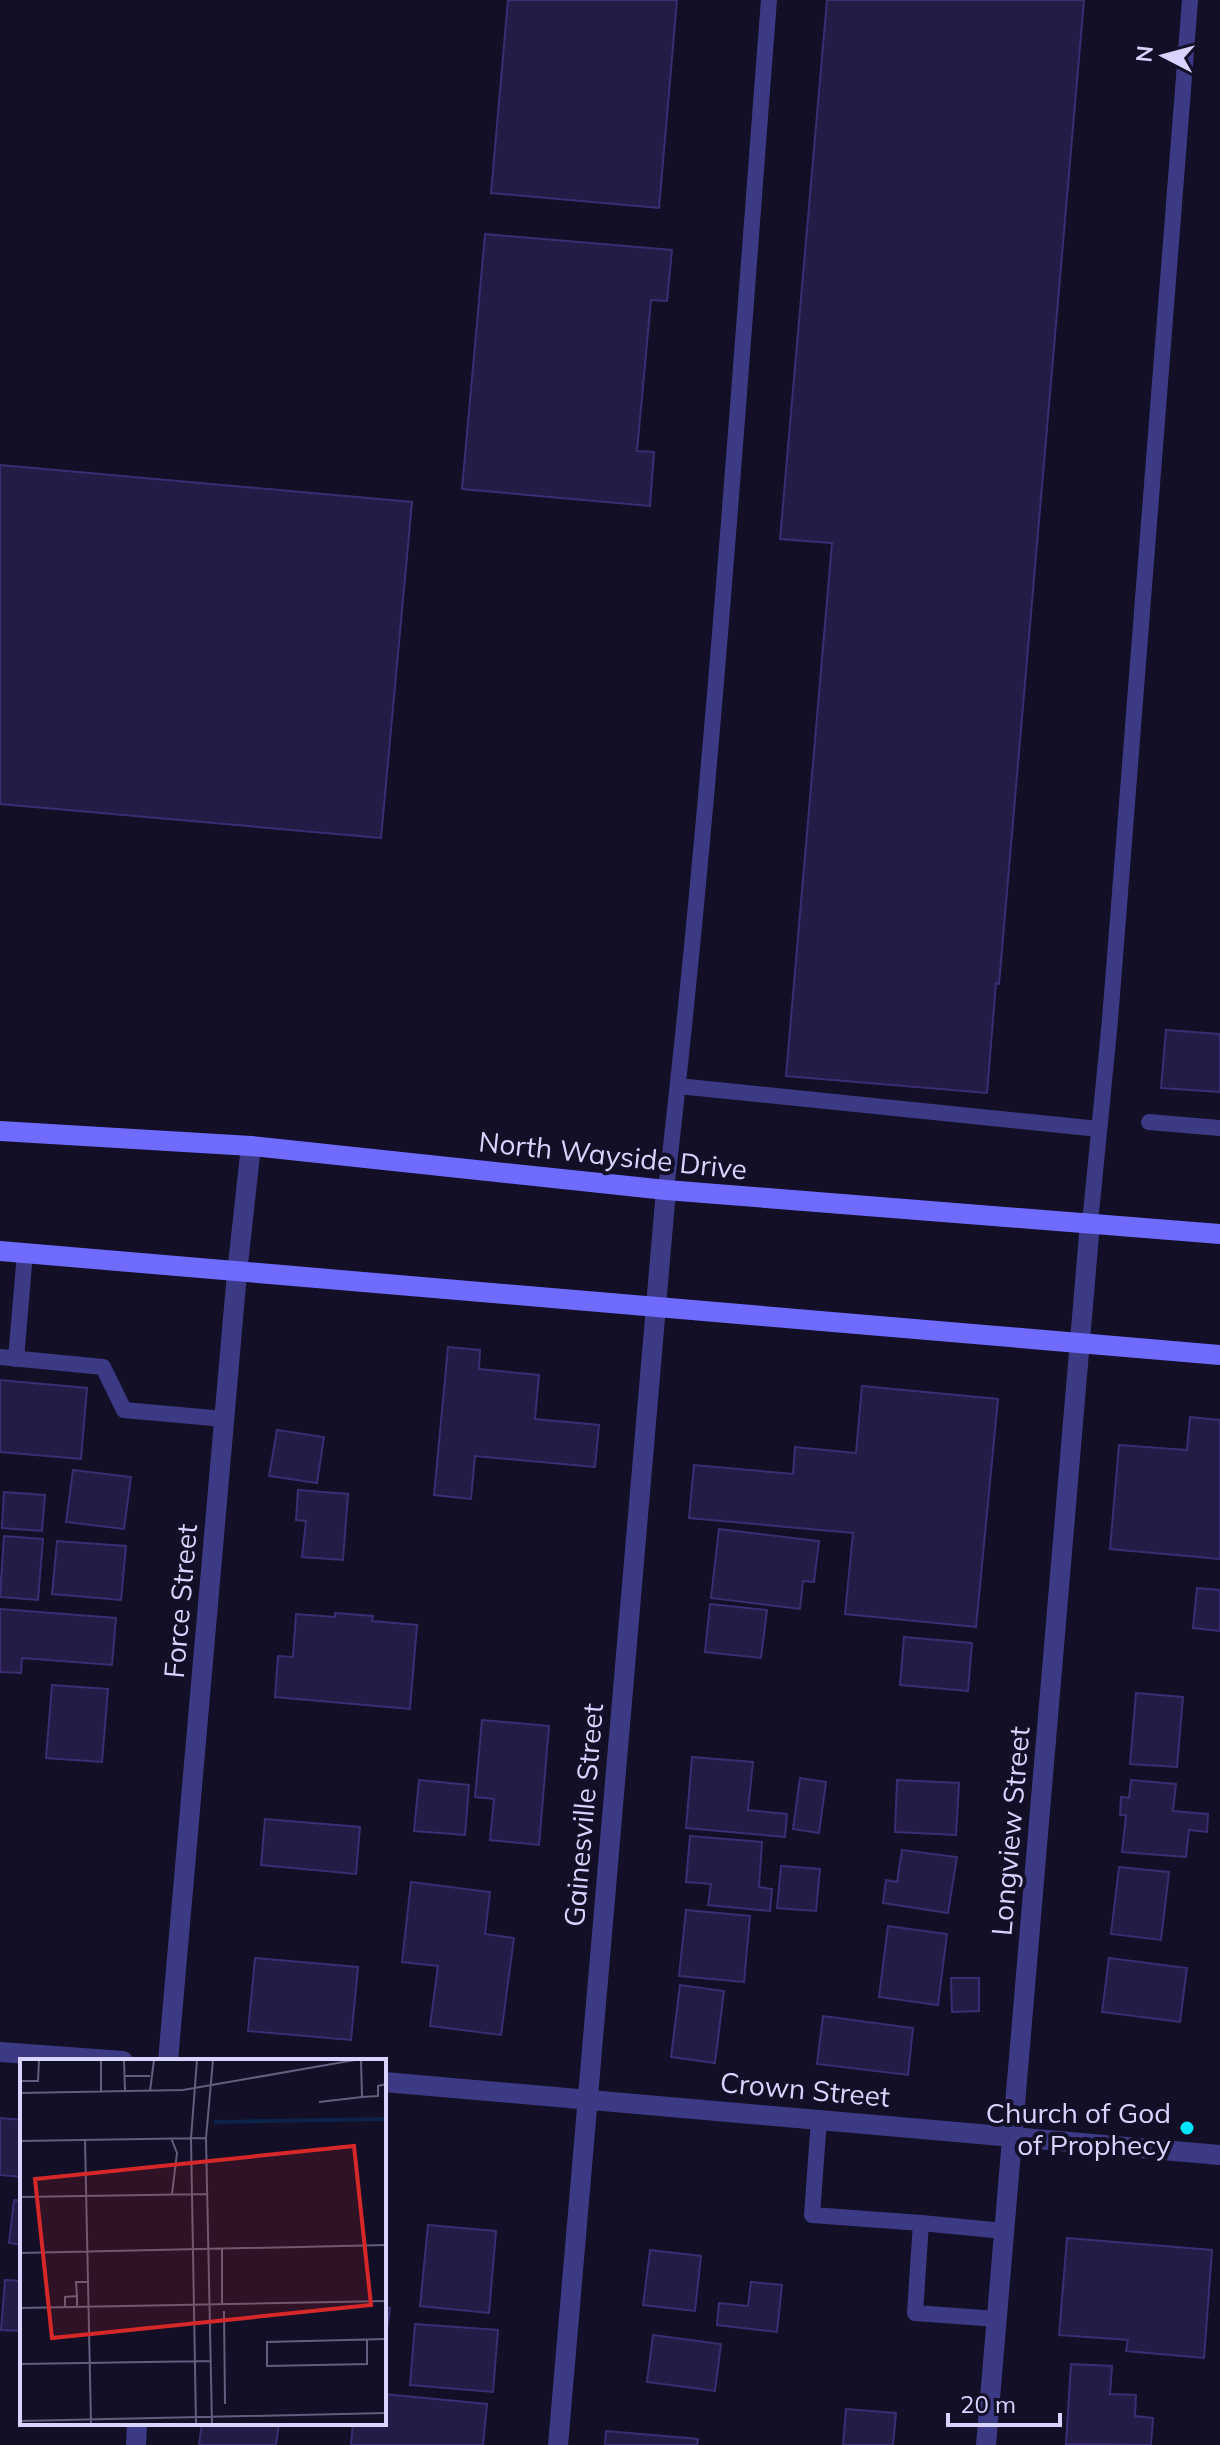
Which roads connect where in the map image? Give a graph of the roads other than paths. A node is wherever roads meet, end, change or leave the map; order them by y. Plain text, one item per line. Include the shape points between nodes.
1 (769, 0) edge
2 (1190, 0) edge
3 (678, 1086) junction
4 (1149, 1122) dead end
5 (1220, 1128) edge
6 (1099, 1129) junction
7 (0, 1131) edge
8 (251, 1146) junction
9 (666, 1190) junction
10 (1090, 1223) junction
11 (1220, 1234) edge
12 (0, 1251) edge
13 (25, 1253) junction
14 (237, 1273) junction
15 (655, 1308) junction
16 (1080, 1344) junction
17 (1220, 1355) edge
18 (8, 1358) edge
19 (224, 1419) junction
20 (0, 2052) edge
21 (96, 2059) edge
22 (168, 2059) edge
23 (386, 2082) edge
24 (586, 2098) junction
25 (819, 2119) junction
26 (1012, 2136) junction
27 (1220, 2155) edge
28 (921, 2223) junction
29 (1004, 2231) junction
30 (997, 2319) junction
31 (137, 2425) edge
32 (136, 2445) edge
33 (558, 2445) edge
34 (986, 2445) edge

1 - 3 lane
2 - 6 lane
3 - 6 lane
3 - 9 lane
4 - 5 lane
6 - 10 lane
7 - 8 main road, North Wayside Drive
8 - 9 main road, North Wayside Drive
8 - 14 street, Force Street
9 - 10 main road, North Wayside Drive
9 - 15 street, Gainesville Street
10 - 11 main road, North Wayside Drive
10 - 16 street, Longview Street
12 - 13 main road
13 - 14 main road
13 - 18 lane
14 - 15 main road
14 - 19 street, Force Street
15 - 16 main road
15 - 24 street, Gainesville Street
16 - 17 main road
16 - 26 street, Longview Street
18 - 19 lane via 103,1367 124,1410
19 - 22 street, Force Street
20 - 21 street
23 - 24 street, Crown Street
24 - 25 street, Crown Street
24 - 33 street, Gainesville Street
25 - 26 street, Crown Street
25 - 28 lane via 812,2215
26 - 27 street, Crown Street
26 - 29 street, Longview Street
28 - 29 lane
28 - 30 lane via 915,2313
29 - 30 street, Longview Street
30 - 34 street, Longview Street
31 - 32 street

